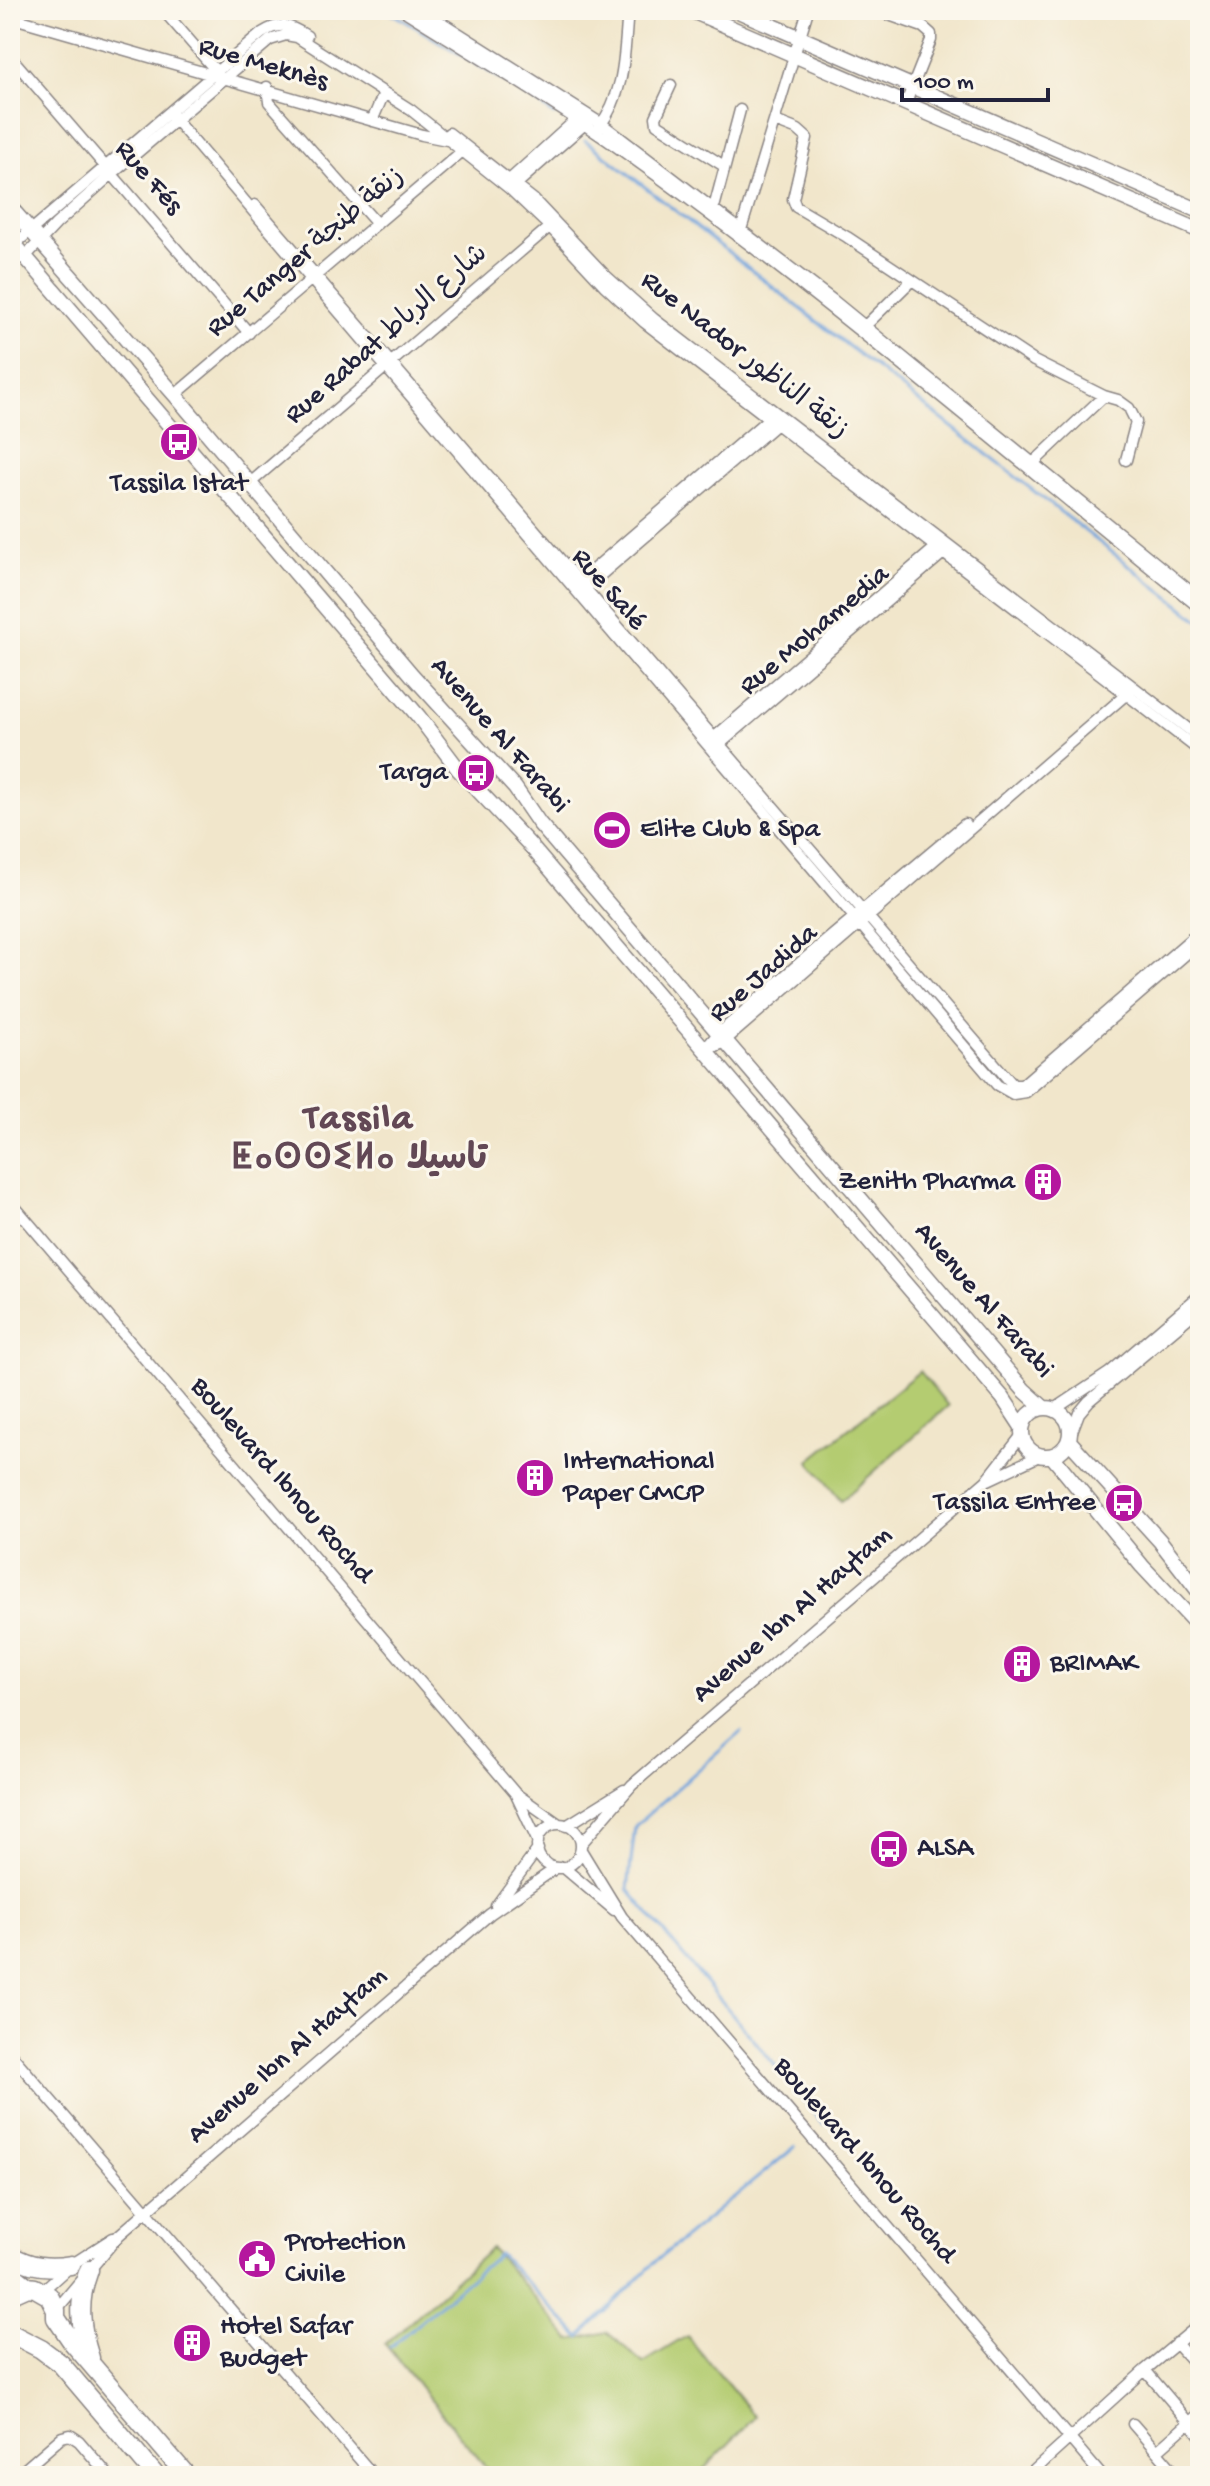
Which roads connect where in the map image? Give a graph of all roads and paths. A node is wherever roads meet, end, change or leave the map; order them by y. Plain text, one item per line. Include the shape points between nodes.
1 (10, 10) edge
2 (163, 10) edge
3 (403, 10) edge
4 (422, 10) edge
5 (628, 10) edge
6 (690, 10) edge
7 (736, 10) edge
8 (808, 10) edge
9 (875, 10) edge
10 (714, 15) edge
11 (10, 17) edge
12 (266, 36) junction
13 (800, 38) junction
14 (10, 56) edge
15 (795, 56) junction
16 (220, 75) junction
17 (671, 85) dead end
18 (913, 86) junction
19 (267, 89) junction
20 (384, 93) junction
21 (906, 103) junction
22 (740, 110) dead end
23 (174, 116) junction
24 (373, 119) junction
25 (589, 121) junction
26 (775, 121) junction
27 (453, 141) junction
28 (724, 166) junction
29 (110, 171) junction
30 (510, 184) junction
31 (10, 207) edge
32 (708, 210) junction
33 (1200, 211) edge
34 (377, 224) junction
35 (553, 224) junction
36 (31, 230) junction
37 (1200, 231) edge
38 (739, 234) junction
39 (41, 242) junction
40 (12, 246) edge
41 (25, 257) junction
42 (10, 261) edge
43 (313, 278) junction
44 (912, 280) junction
45 (862, 328) junction
46 (249, 333) junction
47 (387, 366) junction
48 (175, 395) junction
49 (1104, 396) junction
50 (776, 418) junction
51 (1126, 460) dead end
52 (1031, 464) junction
53 (249, 484) junction
54 (943, 547) junction
55 (579, 588) junction
56 (1200, 599) edge
57 (1200, 608) edge
58 (1128, 689) junction
59 (1200, 738) edge
60 (712, 744) junction
61 (1200, 751) edge
62 (861, 917) junction
63 (1200, 931) edge
64 (1200, 942) edge
65 (723, 1036) junction
66 (704, 1050) junction
67 (1013, 1090) junction
68 (10, 1201) edge
69 (1200, 1295) edge
70 (1200, 1308) edge
71 (1050, 1408) junction
72 (1022, 1431) junction
73 (1070, 1438) junction
74 (1046, 1456) junction
75 (986, 1481) junction
76 (1200, 1593) edge
77 (1200, 1628) edge
78 (632, 1785) junction
79 (515, 1793) junction
80 (563, 1825) junction
81 (538, 1845) junction
82 (581, 1847) junction
83 (560, 1868) junction
84 (490, 1914) junction
85 (622, 1917) junction
86 (10, 2053) edge
87 (147, 2210) junction
88 (119, 2235) junction
89 (10, 2255) edge
90 (80, 2268) junction
91 (10, 2273) edge
92 (35, 2289) junction
93 (10, 2295) edge
94 (56, 2314) junction
95 (1200, 2324) edge
96 (13, 2340) edge
97 (1176, 2343) junction
98 (1145, 2370) junction
99 (1200, 2370) edge
100 (96, 2372) junction
101 (1200, 2413) edge
102 (1190, 2422) junction
103 (1133, 2424) dead end
104 (1200, 2435) edge
105 (1069, 2438) junction
106 (1157, 2451) junction
107 (1200, 2470) edge
108 (17, 2476) edge
109 (109, 2476) edge
110 (156, 2476) edge
111 (187, 2476) edge
112 (374, 2476) edge
113 (1028, 2476) edge
114 (1102, 2476) edge
115 (1178, 2476) edge
116 (1193, 2476) edge

1 - 16 street, Rue Meknès
2 - 16 street
3 - 25 street
4 - 25 street
5 - 25 street via 615,101
6 - 10 street
7 - 13 street
8 - 13 street
9 - 18 street via 931,34
10 - 15 street
11 - 16 street, Rue Meknès
12 - 16 street
12 - 20 street, Rue Nador زنقة الناظور via 297,37
12 - 27 street, Rue Nador زنقة الناظور via 279,24 295,28 415,105
13 - 15 street
13 - 18 street
14 - 29 street, Rue Fés
15 - 21 street
15 - 26 street
16 - 19 street, Rue Meknès
16 - 23 street
17 - 28 street via 657,124
18 - 21 street
18 - 33 street
19 - 24 street, Rue Meknès
19 - 34 street via 269,102
20 - 24 street
20 - 27 street, Rue Nador زنقة الناظور
21 - 37 street
22 - 28 street
23 - 29 street
23 - 43 street, Rue Salé
24 - 27 street, Rue Meknès
25 - 30 street
25 - 32 street
26 - 38 street
26 - 44 street via 807,138 793,199 796,207
27 - 30 street, Rue Nador زنقة الناظور
27 - 34 street, Rue Tanger زنقة طنجة
28 - 32 street
29 - 36 street
29 - 39 street
29 - 46 street, Rue Fés
30 - 35 street, Rue Nador زنقة الناظور
31 - 36 street, Avenue Al Farabi
32 - 38 street
34 - 43 street, Rue Tanger زنقة طنجة
35 - 47 street, Rue Rabat شارع الرباط
35 - 50 street, Rue Nador زنقة الناظور via 637,305
36 - 39 street, Avenue Al Farabi
36 - 40 street
38 - 45 street
39 - 41 street
39 - 48 street, Avenue Al Farabi
40 - 41 street, Avenue Al Farabi
41 - 42 street
41 - 66 street, Avenue Al Farabi
43 - 46 street, Rue Tanger زنقة طنجة
43 - 47 street, Rue Salé
44 - 45 street
44 - 49 street via 1034,361
45 - 52 street
46 - 48 street, Rue Tanger زنقة طنجة
47 - 53 street, Rue Rabat شارع الرباط
47 - 55 street, Rue Salé
48 - 53 street, Avenue Al Farabi
49 - 51 street via 1134,414 1136,429
49 - 52 street
50 - 54 street, Rue Nador زنقة الناظور
50 - 55 street
52 - 56 street
52 - 57 street
53 - 65 street, Avenue Al Farabi
54 - 58 street, Rue Nador زنقة الناظور
54 - 60 street, Rue Mohamedia
55 - 60 street, Rue Salé
58 - 59 street, Rue Nador زنقة الناظور
58 - 61 street, Rue Nador زنقة الناظور
58 - 62 street, Rue Jadida
60 - 62 street, Rue Salé
62 - 65 street, Rue Jadida
62 - 67 street, Rue Salé via 997,1085
63 - 67 street
64 - 67 street via 1026,1092
65 - 66 street, Rue Jadida via 716,1047
65 - 71 street, Avenue Al Farabi via 1024,1390
66 - 72 street, Avenue Al Farabi via 1011,1406
68 - 79 street, Boulevard Ibnou Rochd
69 - 71 street via 1109,1373
70 - 73 street via 1089,1401
71 - 72 street via 1026,1417
71 - 73 street via 1067,1419
72 - 74 street via 1027,1447
72 - 75 street, Avenue Ibn Al Haytam
73 - 74 street via 1065,1448
73 - 76 street
74 - 75 street, Avenue Ibn Al Haytam
74 - 77 street
75 - 78 street, Avenue Ibn Al Haytam
78 - 80 street, Avenue Ibn Al Haytam
78 - 82 street, Avenue Ibn Al Haytam
79 - 80 street, Boulevard Ibnou Rochd
79 - 81 street, Boulevard Ibnou Rochd
80 - 81 street via 545,1829
80 - 82 street via 578,1834
81 - 83 street via 544,1861
81 - 84 street, Avenue Ibn Al Haytam
82 - 83 street via 575,1861
82 - 85 street, Boulevard Ibnou Rochd
83 - 84 street, Avenue Ibn Al Haytam
83 - 85 street, Boulevard Ibnou Rochd
84 - 87 street, Avenue Ibn Al Haytam
85 - 105 street, Boulevard Ibnou Rochd
86 - 87 street
87 - 88 street, Avenue Ibn Al Haytam
87 - 112 street
88 - 90 street, Avenue Ibn Al Haytam
88 - 90 street, Avenue Ibn Al Haytam
89 - 90 highway via 43,2268
90 - 92 street, Avenue Ibn Al Haytam
90 - 94 street, Avenue Ibn Al Haytam
90 - 100 highway via 81,2321
91 - 92 highway
92 - 93 highway
92 - 94 highway via 49,2296
94 - 96 highway via 44,2336
94 - 100 highway
95 - 97 street
96 - 110 highway via 76,2382
97 - 98 street
97 - 99 street
98 - 102 street
98 - 105 street
100 - 111 highway
101 - 102 street
102 - 104 street
102 - 106 street
103 - 106 street
105 - 113 street
105 - 114 street, Boulevard Ibnou Rochd
106 - 115 street
107 - 116 street
108 - 109 street via 70,2435

